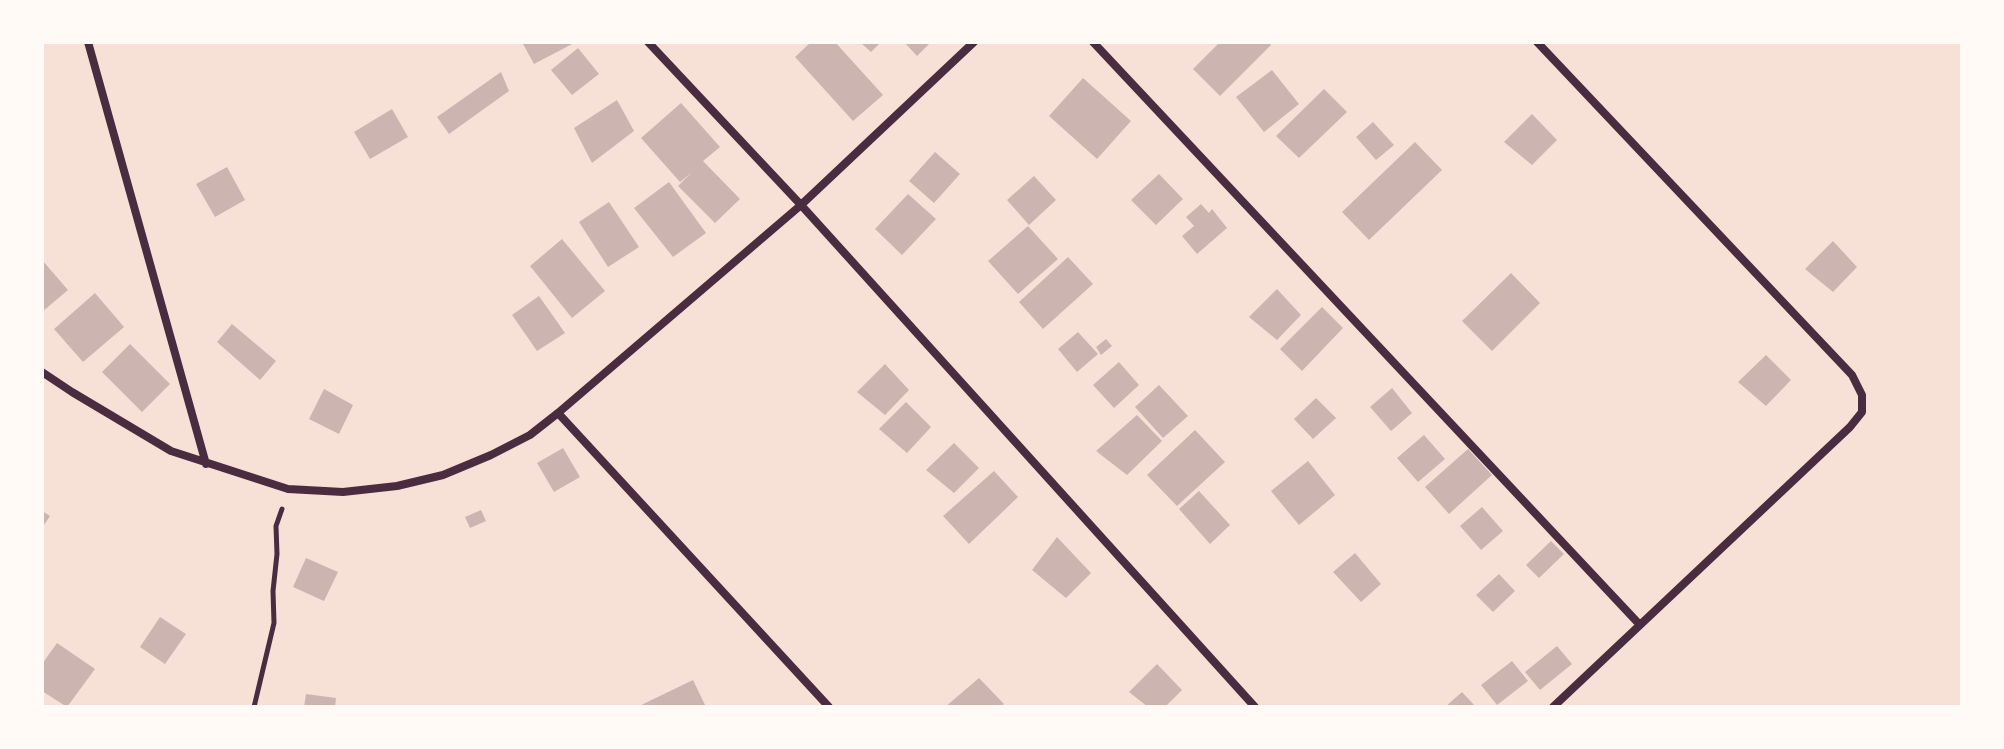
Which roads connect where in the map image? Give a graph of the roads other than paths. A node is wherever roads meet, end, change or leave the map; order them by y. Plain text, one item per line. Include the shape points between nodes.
1 (88, 42) edge
2 (648, 42) edge
3 (974, 42) edge
4 (1093, 42) edge
5 (1537, 42) edge
6 (801, 205) junction
7 (42, 372) edge
8 (558, 413) junction
9 (206, 464) junction
10 (1640, 625) junction
11 (829, 707) edge
12 (1255, 707) edge
13 (1553, 707) edge

1 - 9 street
2 - 6 street
3 - 6 street
4 - 10 street
5 - 10 street via 1852,375 1862,395 1862,412 1850,427
6 - 8 street
6 - 12 street
7 - 9 street via 171,451
8 - 9 street via 491,455 397,486 343,492 288,489
8 - 11 street
10 - 13 street

